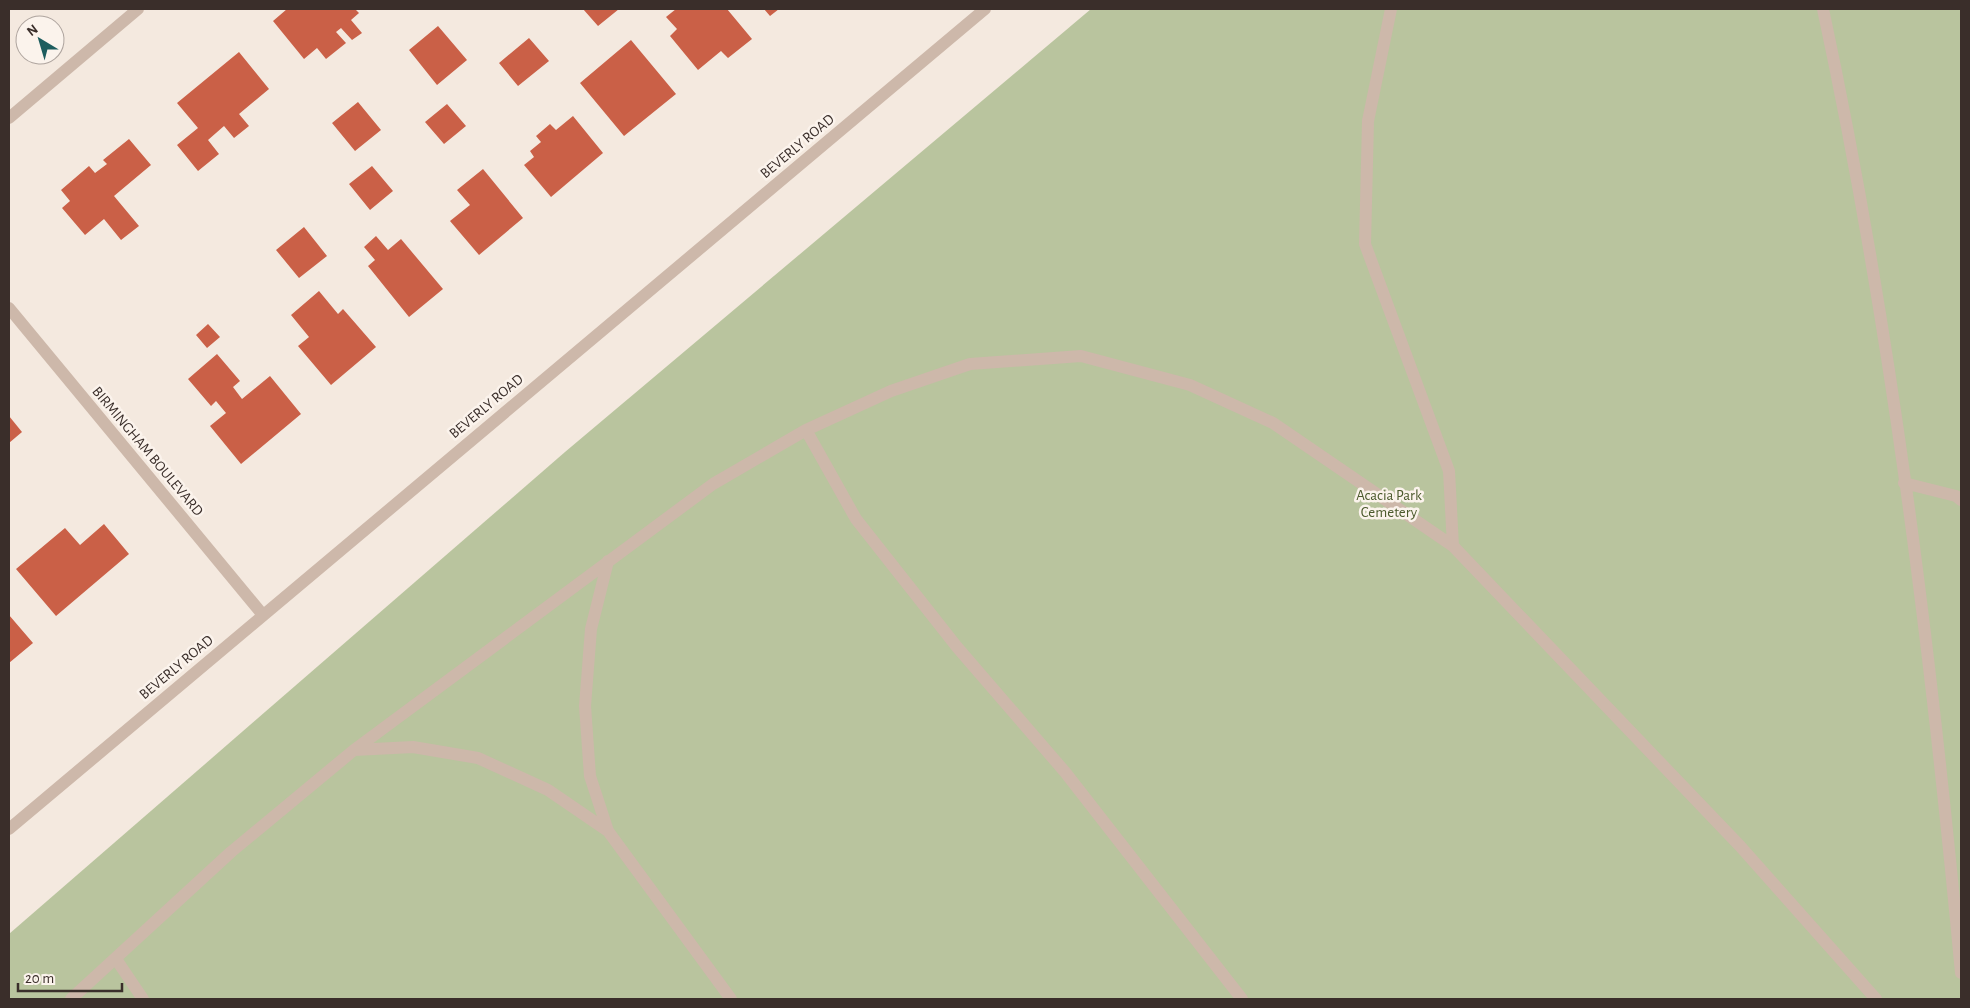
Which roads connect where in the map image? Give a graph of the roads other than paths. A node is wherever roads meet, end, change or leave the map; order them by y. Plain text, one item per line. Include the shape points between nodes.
1 (138, 9) edge
2 (985, 9) edge
3 (1391, 9) edge
4 (1823, 9) edge
5 (9, 118) edge
6 (9, 308) edge
7 (806, 430) junction
8 (1904, 483) junction
9 (1961, 500) edge
10 (1453, 546) junction
11 (608, 561) junction
12 (263, 615) junction
13 (354, 750) junction
14 (9, 829) edge
15 (608, 831) junction
16 (116, 959) junction
17 (1961, 973) edge
18 (72, 999) edge
19 (143, 999) edge
20 (731, 999) edge
21 (1242, 999) edge
22 (1876, 999) edge

1 - 5 street
2 - 12 street, BEVERLY ROAD
3 - 10 street via 1368,121 1365,244 1448,472
4 - 8 street via 1845,111 1889,367
6 - 12 street, BIRMINGHAM BOULEVARD
7 - 10 street via 891,391 970,364 1082,356 1190,385 1273,423
7 - 11 street via 713,484
7 - 21 street via 856,519 957,647 1065,772
8 - 9 street
8 - 17 street via 1931,675
10 - 22 street via 1740,846
11 - 13 street
11 - 15 street via 591,629 585,706 590,776
12 - 14 street, BEVERLY ROAD
13 - 15 street via 413,747 478,758 548,790
13 - 16 street via 231,852
15 - 20 street
16 - 18 street
16 - 19 street

